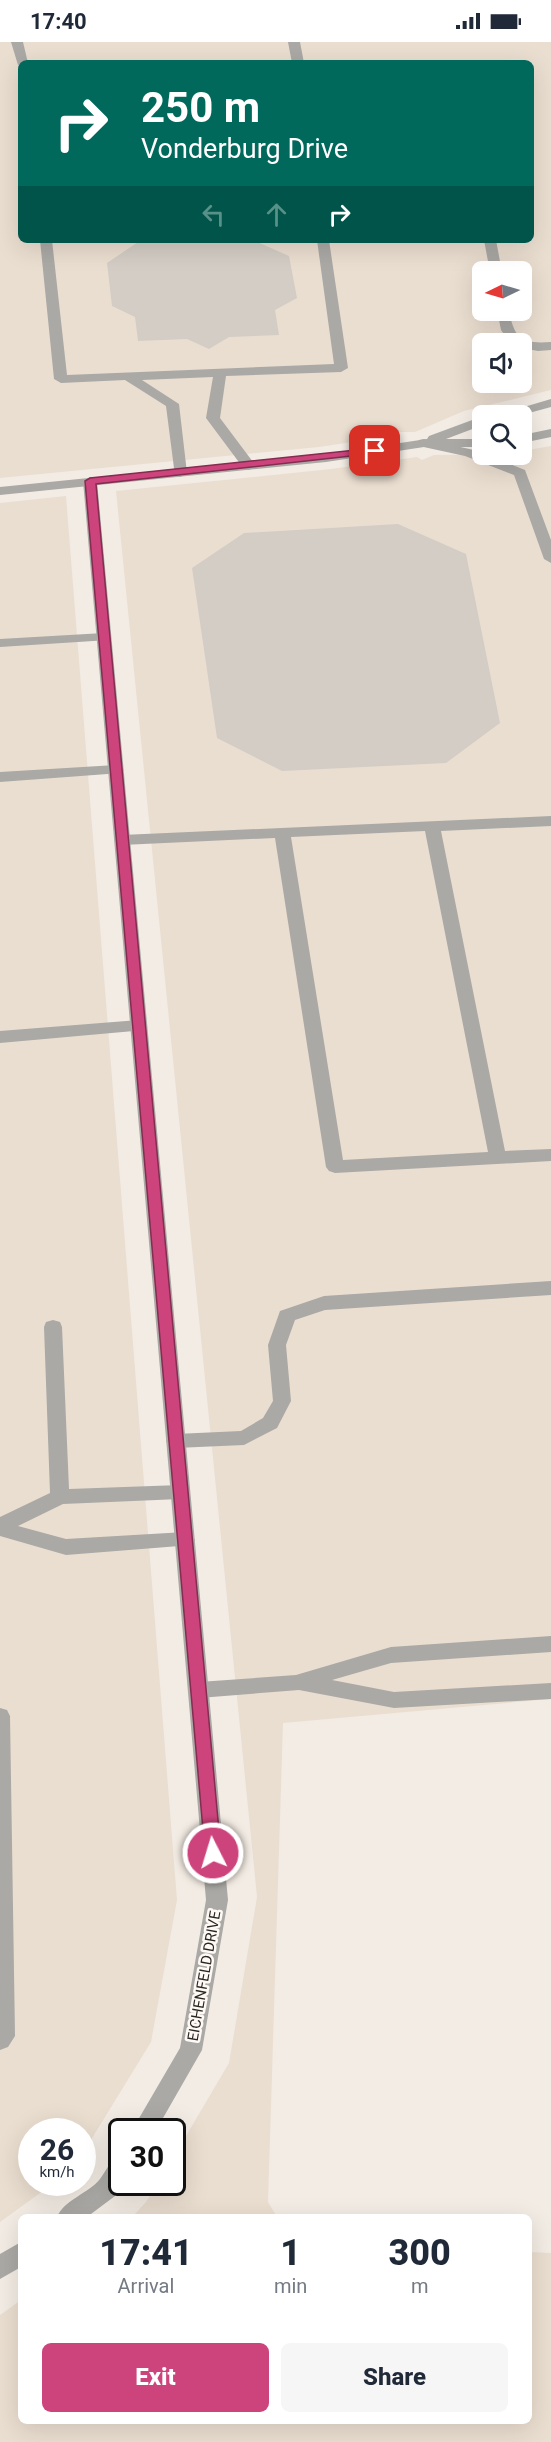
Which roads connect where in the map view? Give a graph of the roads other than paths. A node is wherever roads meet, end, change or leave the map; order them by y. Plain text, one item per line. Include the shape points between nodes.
1 (16, 42) edge
2 (294, 42) edge
3 (21, 60) edge
4 (297, 60) edge
5 (46, 243) edge
6 (323, 243) edge
7 (491, 243) edge
8 (494, 261) edge
9 (532, 346) edge
10 (551, 346) edge
11 (220, 372) junction
12 (127, 376) junction
13 (551, 403) edge
14 (532, 408) edge
15 (472, 424) edge
16 (551, 433) edge
17 (532, 437) edge
18 (472, 442) edge
19 (424, 443) junction
20 (249, 466) junction
21 (180, 473) junction
22 (90, 481) junction
23 (0, 490) edge
24 (551, 560) edge
25 (104, 637) junction
26 (0, 642) edge
27 (116, 770) junction
28 (0, 777) edge
29 (551, 821) edge
30 (432, 826) junction
31 (282, 832) junction
32 (122, 840) junction
33 (139, 1026) junction
34 (0, 1036) edge
35 (551, 1155) edge
36 (498, 1157) junction
37 (551, 1288) edge
38 (52, 1327) dead end
39 (176, 1441) junction
40 (180, 1492) junction
41 (60, 1497) junction
42 (0, 1527) edge
43 (184, 1540) junction
44 (551, 1644) edge
45 (296, 1683) junction
46 (199, 1690) junction
47 (551, 1691) edge
48 (0, 1716) edge
49 (0, 2040) edge
50 (150, 2118) edge
51 (108, 2188) edge
52 (73, 2214) edge
53 (18, 2255) edge
54 (0, 2268) edge

1 - 3 street
2 - 4 street
5 - 12 street via 61,379
6 - 11 street via 341,368
7 - 8 street
9 - 10 street
11 - 12 street
11 - 20 street via 213,418
12 - 21 street via 172,404
13 - 14 street
15 - 19 street
16 - 17 street
18 - 19 street
19 - 20 street
19 - 24 street via 469,453 520,472
20 - 21 street
21 - 22 street
22 - 23 street
22 - 25 street, EICHENFELD DRIVE
25 - 26 street
25 - 27 street, EICHENFELD DRIVE
27 - 28 street
27 - 32 street, EICHENFELD DRIVE
29 - 30 street
30 - 31 street
30 - 36 street
31 - 32 street
31 - 36 street via 335,1167
32 - 33 street, EICHENFELD DRIVE
33 - 34 street
33 - 39 street, EICHENFELD DRIVE
35 - 36 street
37 - 39 street via 324,1303 287,1316 277,1345 282,1401 270,1423 244,1438
38 - 41 street
39 - 40 street, EICHENFELD DRIVE
40 - 41 street
40 - 43 street, EICHENFELD DRIVE
41 - 42 street
42 - 43 street via 66,1547
43 - 46 street, EICHENFELD DRIVE
44 - 45 street via 391,1654
45 - 46 street
45 - 47 street via 394,1700
46 - 50 street, EICHENFELD DRIVE via 217,1900 191,2050
48 - 49 street via 4,2036
51 - 52 street
53 - 54 street

